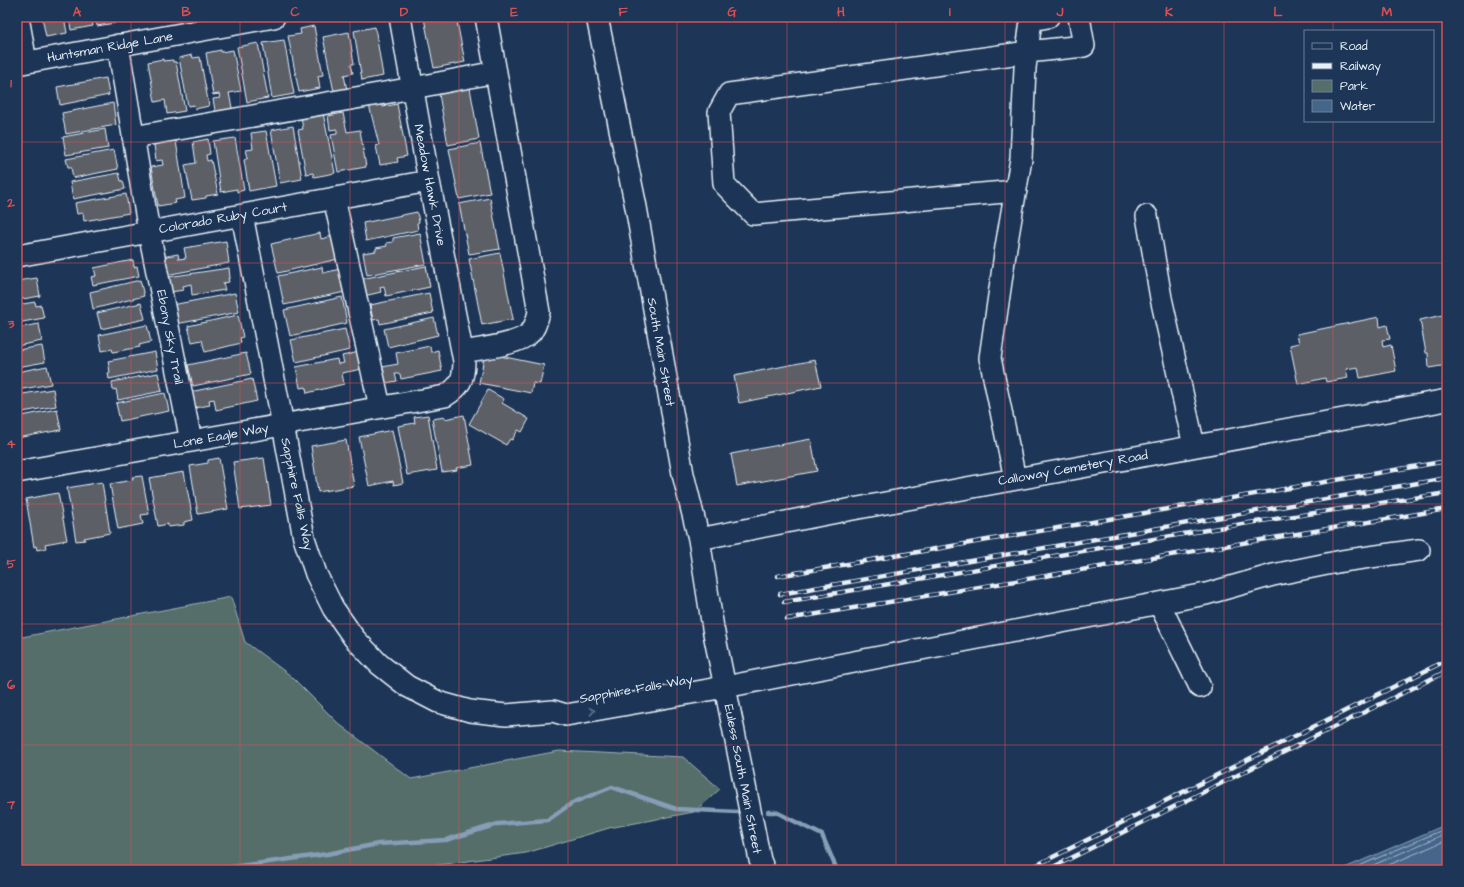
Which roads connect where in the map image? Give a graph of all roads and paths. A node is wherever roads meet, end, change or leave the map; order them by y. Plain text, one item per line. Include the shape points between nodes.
1 (18, 17) edge
2 (274, 17) edge
3 (400, 17) edge
4 (486, 17) edge
5 (597, 17) edge
6 (1048, 17) edge
7 (1079, 17) edge
8 (118, 45) junction
9 (1027, 52) junction
10 (21, 63) edge
11 (496, 72) junction
12 (412, 88) junction
13 (133, 136) junction
14 (429, 181) junction
15 (1016, 191) junction
16 (334, 198) junction
17 (242, 215) junction
18 (1147, 216) dead end
19 (149, 232) junction
20 (17, 256) edge
21 (462, 352) junction
22 (1447, 400) edge
23 (380, 407) junction
24 (283, 425) junction
25 (191, 442) junction
26 (1194, 446) junction
27 (17, 472) edge
28 (1015, 479) junction
29 (699, 539) junction
30 (1419, 550) dead end
31 (1159, 603) junction
32 (724, 681) junction
33 (1200, 688) dead end
34 (764, 870) edge

1 - 10 street
2 - 8 street, Huntsman Ridge Lane
3 - 12 street, Meadow Hawk Drive
4 - 11 street
5 - 29 street, South Main Street via 636,207 683,474
6 - 9 street via 1030,20
7 - 9 street via 1084,46
8 - 10 street, Huntsman Ridge Lane
8 - 13 street, Ebony Sky Trail
9 - 15 street via 1021,160
9 - 15 street via 729,94 719,112 724,184 753,214
11 - 12 street
11 - 21 street via 540,312 536,325 527,336 505,344
12 - 13 street
12 - 14 street, Meadow Hawk Drive
13 - 19 street, Ebony Sky Trail
14 - 16 street, Colorado Ruby Court
14 - 21 street, Meadow Hawk Drive
15 - 28 street via 990,358
16 - 17 street, Colorado Ruby Court
16 - 23 street
17 - 19 street, Colorado Ruby Court
17 - 24 street, Sapphire Falls Way
18 - 26 street via 1161,298
19 - 20 street, Colorado Ruby Court
19 - 25 street, Ebony Sky Trail
21 - 23 street, Lone Eagle Way via 464,373 453,391 445,396
22 - 26 street, Calloway Cemetery Road
23 - 24 street, Lone Eagle Way
24 - 25 street, Lone Eagle Way
24 - 32 street, Sapphire Falls Way via 306,546 316,574 333,608 354,638 379,664 407,686 438,702 470,711 506,715 554,711 562,702
25 - 27 street, Lone Eagle Way
26 - 28 street, Calloway Cemetery Road
28 - 29 street, Calloway Cemetery Road
29 - 32 street, South Main Street
30 - 31 street, Sapphire Falls Way via 1342,561 1273,575 1206,594
31 - 32 street, Sapphire Falls Way
31 - 33 street
32 - 34 street, Euless South Main Street

